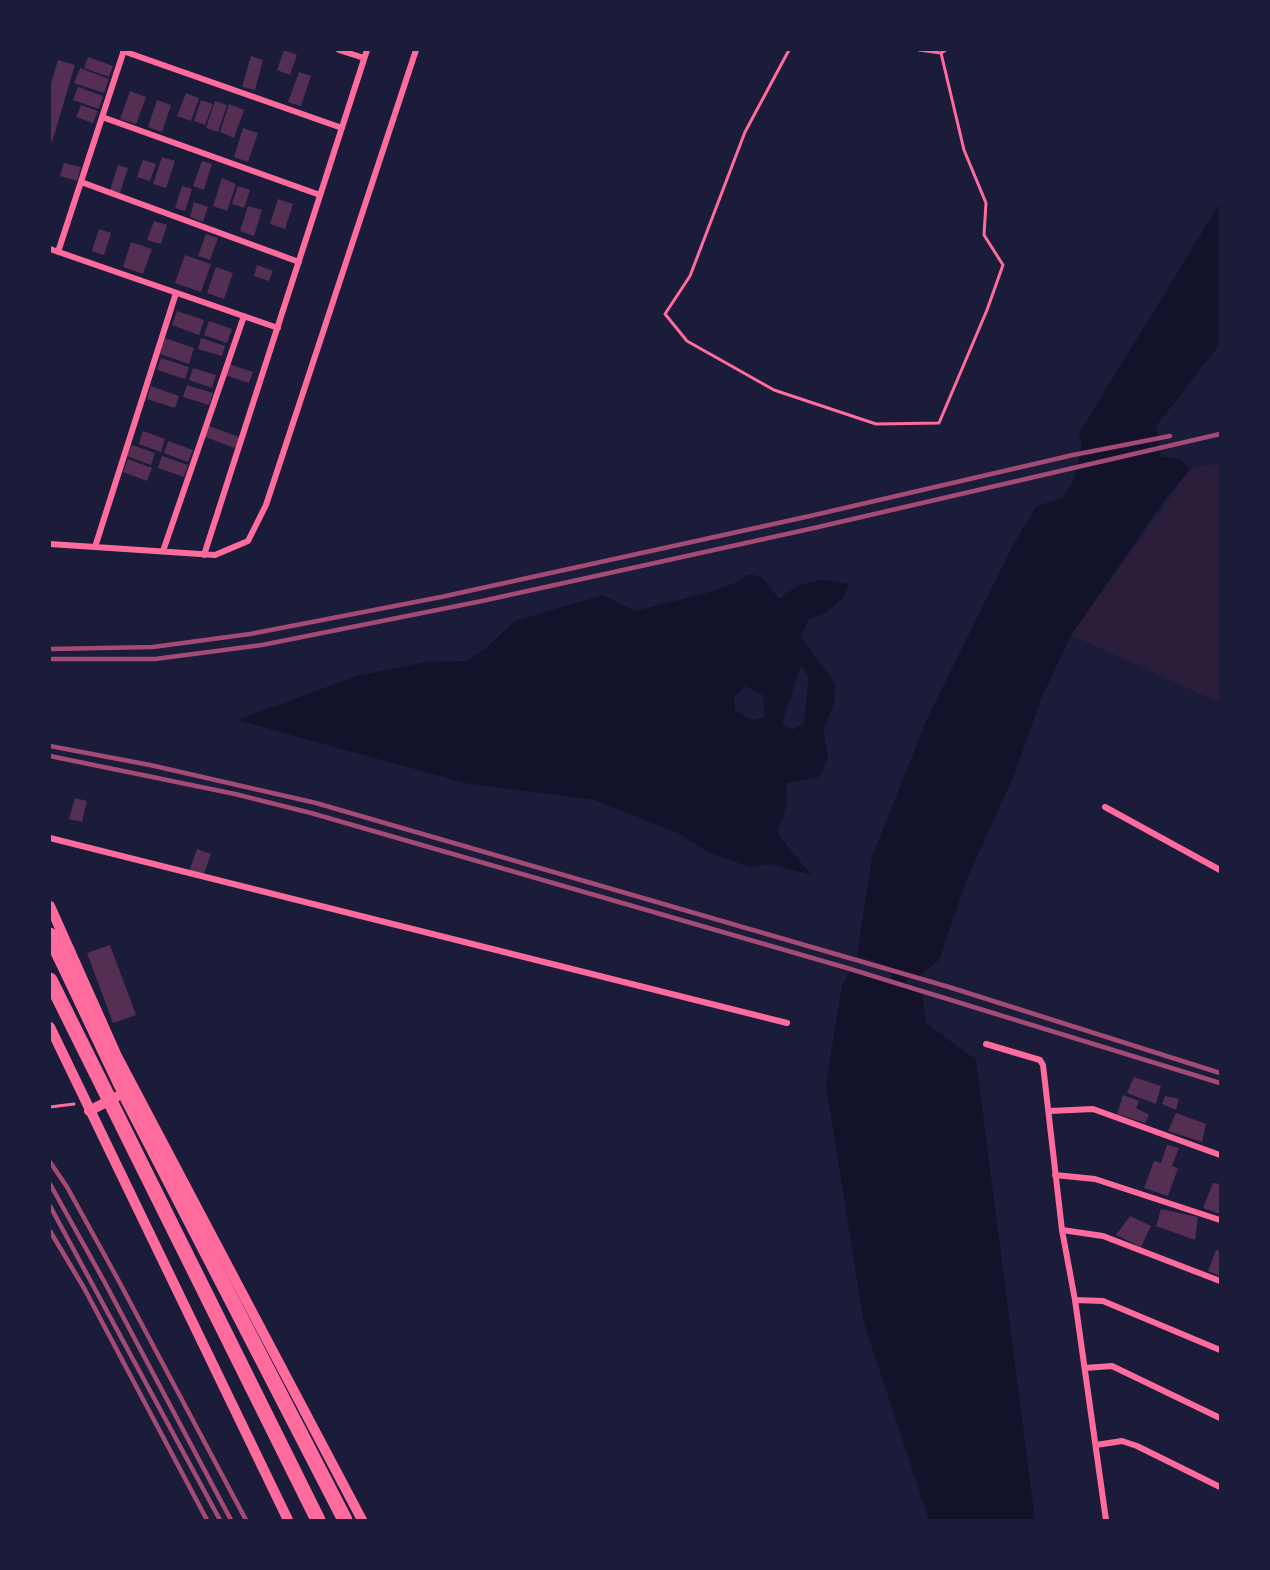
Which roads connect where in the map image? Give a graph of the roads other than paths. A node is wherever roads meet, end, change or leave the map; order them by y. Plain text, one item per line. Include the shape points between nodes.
1 (123, 50) edge
2 (339, 50) edge
3 (367, 50) edge
4 (416, 50) edge
5 (364, 58) junction
6 (102, 117) junction
7 (342, 128) junction
8 (81, 182) junction
9 (320, 195) junction
10 (50, 249) edge
11 (58, 252) junction
12 (299, 262) junction
13 (176, 293) junction
14 (244, 316) junction
15 (278, 328) junction
16 (50, 544) edge
17 (95, 547) junction
18 (163, 551) junction
19 (204, 555) junction
20 (1105, 807) dead end
21 (50, 838) edge
22 (1221, 870) edge
23 (50, 906) edge
24 (50, 935) edge
25 (50, 980) edge
26 (788, 1023) dead end
27 (50, 1027) edge
28 (986, 1044) dead end
29 (134, 1088) junction
30 (87, 1107) junction
31 (1050, 1111) junction
32 (1221, 1155) edge
33 (1055, 1175) junction
34 (1221, 1220) edge
35 (1062, 1230) junction
36 (1221, 1281) edge
37 (1076, 1300) junction
38 (1221, 1350) edge
39 (1085, 1368) junction
40 (1221, 1418) edge
41 (1096, 1445) junction
42 (1221, 1487) edge
43 (288, 1521) edge
44 (318, 1521) edge
45 (345, 1521) edge
46 (362, 1521) edge
47 (1106, 1521) edge

1 - 6 street
1 - 7 street
2 - 5 street
3 - 5 street
4 - 19 street via 266,505 248,541 215,555
5 - 7 street
6 - 8 street
6 - 9 street
7 - 9 street
8 - 11 street
8 - 12 street
9 - 12 street
10 - 11 street
11 - 13 street
12 - 15 street
13 - 14 street
13 - 17 street
14 - 15 street
14 - 18 street
15 - 19 street
16 - 17 street
17 - 18 street
18 - 19 street
20 - 22 street
21 - 26 street
23 - 29 street via 100,1022
24 - 45 main road via 127,1097
25 - 44 main road
27 - 30 street
28 - 31 street via 1040,1060
29 - 30 street
29 - 46 street
30 - 43 street
31 - 32 street via 1093,1109
31 - 33 street
33 - 34 street via 1095,1179
33 - 35 street
35 - 36 street via 1103,1236
35 - 37 street
37 - 38 street via 1103,1301
37 - 39 street
39 - 40 street via 1112,1366
39 - 41 street
41 - 42 street via 1122,1441 1137,1446
41 - 47 street

